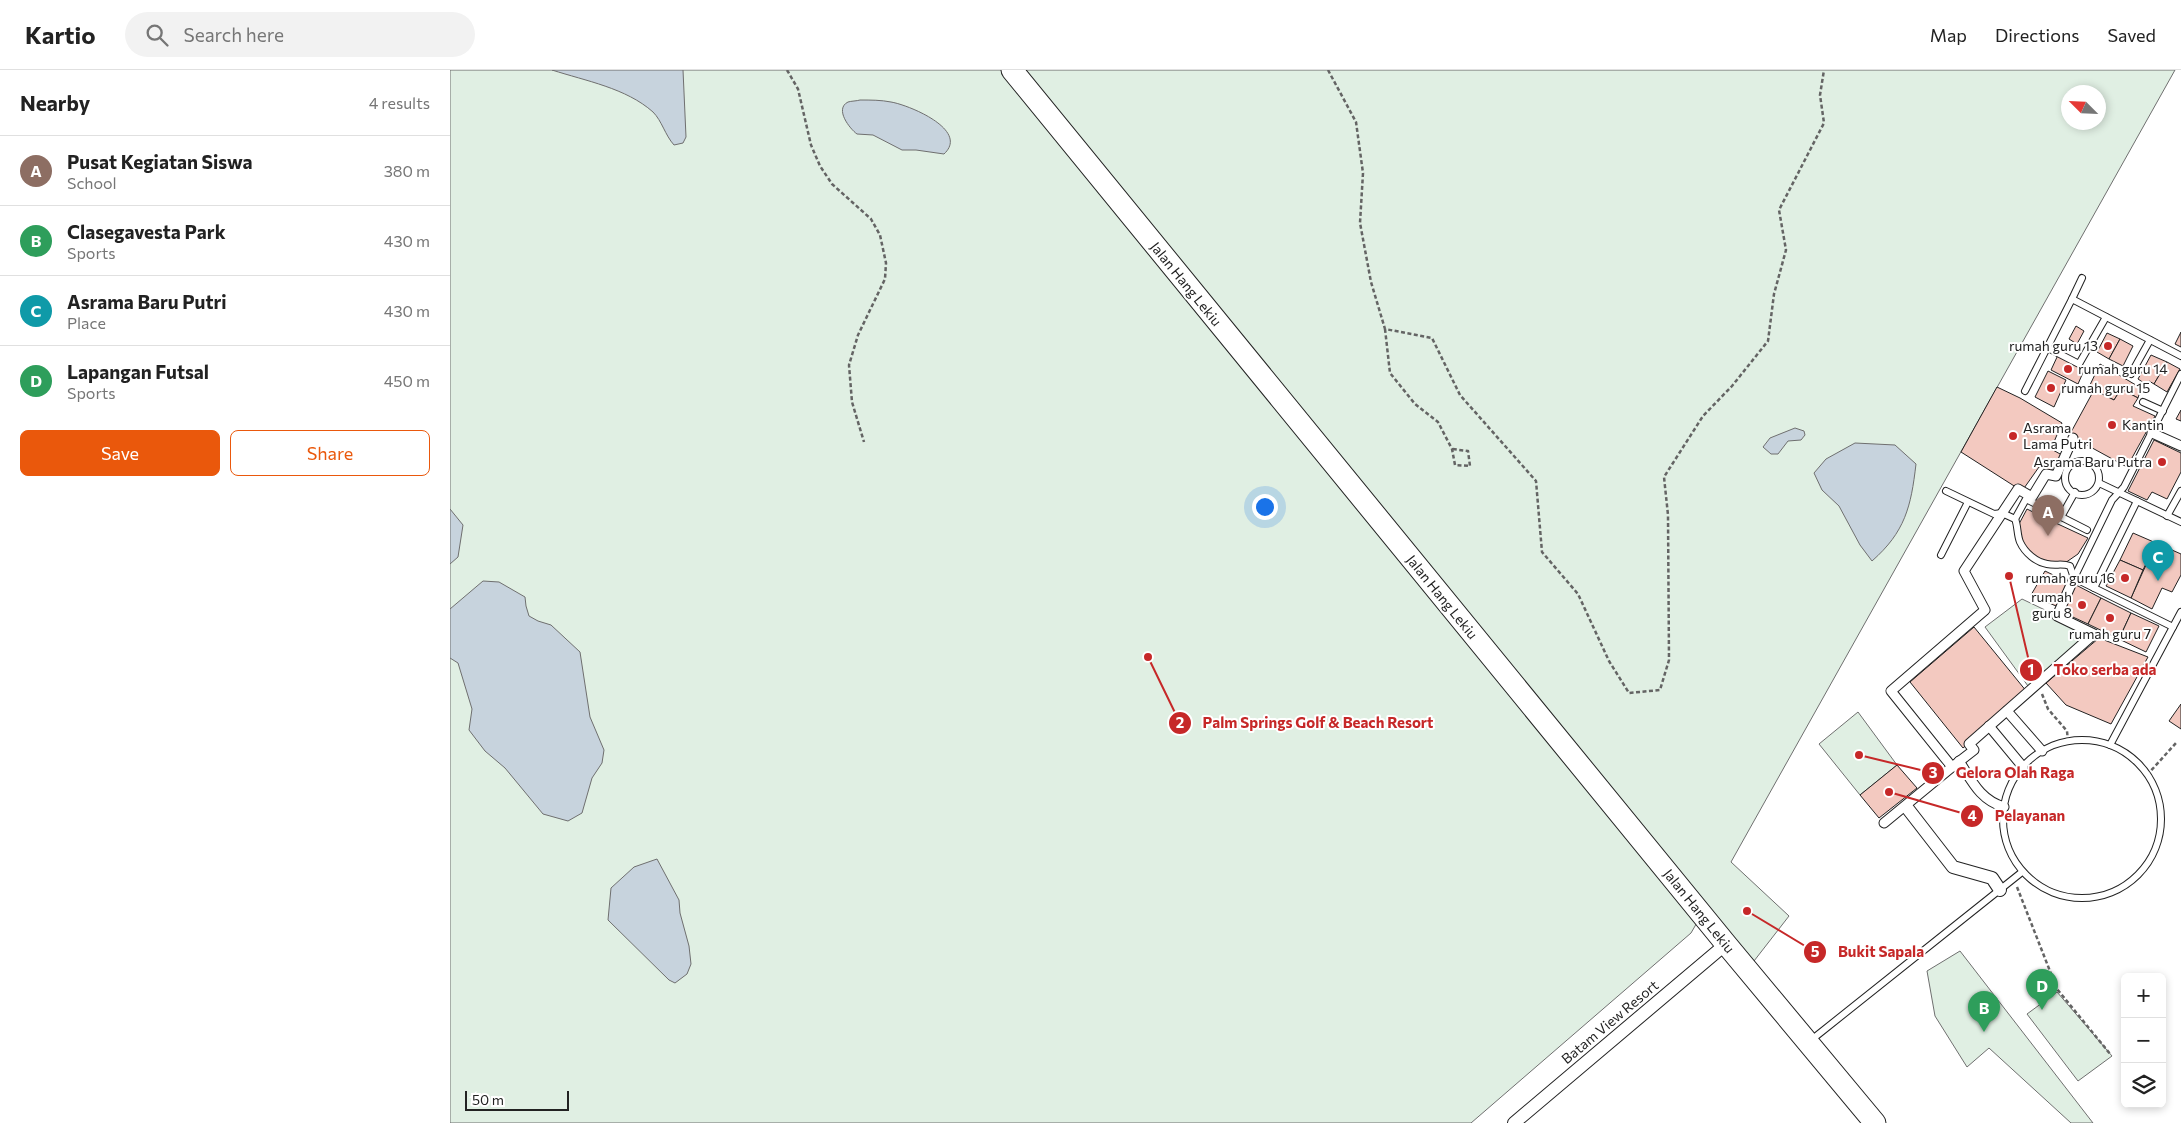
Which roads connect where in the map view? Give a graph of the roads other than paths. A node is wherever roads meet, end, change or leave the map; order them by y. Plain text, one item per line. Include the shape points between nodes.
1 (1012, 70) edge
2 (2082, 278) dead end
3 (2072, 299) junction
4 (2106, 316) junction
5 (2150, 340) junction
6 (2048, 348) junction
7 (2181, 356) edge
8 (2130, 374) dead end
9 (2181, 374) edge
10 (2024, 391) dead end
11 (2143, 402) dead end
12 (2163, 411) junction
13 (2152, 433) junction
14 (2073, 438) dead end
15 (2181, 446) edge
16 (2099, 483) junction
17 (1946, 491) dead end
18 (2181, 491) edge
19 (2075, 492) junction
20 (2118, 493) junction
21 (1968, 502) junction
22 (2137, 502) junction
23 (2002, 514) junction
24 (2168, 516) junction
25 (2061, 517) junction
26 (2015, 519) junction
27 (2181, 522) edge
28 (2088, 530) dead end
29 (1941, 555) dead end
30 (2074, 578) junction
31 (2094, 588) junction
32 (2181, 612) edge
33 (2173, 628) junction
34 (2007, 711) junction
35 (1989, 726) junction
36 (2110, 745) junction
37 (2042, 751) junction
38 (1955, 764) junction
39 (2023, 767) junction
40 (2004, 807) junction
41 (1908, 809) dead end
42 (1884, 823) dead end
43 (2022, 872) junction
44 (2000, 890) junction
45 (1726, 944) junction
46 (1809, 1042) junction
47 (1514, 1123) edge
48 (1875, 1123) edge

1 - 45 highway, Jalan Hang Lekiu
2 - 3 lane
3 - 4 lane
3 - 6 lane
4 - 5 lane
4 - 6 lane via 2079,364
5 - 7 lane
5 - 8 lane
6 - 10 lane
9 - 12 lane
11 - 12 lane
12 - 13 lane
13 - 15 street
13 - 20 lane
14 - 23 street via 2056,476 2046,474 2032,497 2018,489
16 - 19 lane via 2091,494
16 - 19 lane via 2091,464 2083,461 2074,463 2065,474 2067,483
16 - 20 lane
17 - 21 lane
18 - 24 lane
19 - 25 lane
20 - 22 lane
20 - 30 lane
21 - 23 lane via 1994,514
21 - 29 lane
22 - 24 lane
22 - 31 lane
23 - 26 lane
23 - 38 street via 1964,571 1985,610 1890,690
24 - 27 lane
25 - 26 lane via 2026,499
25 - 28 lane
26 - 30 lane via 2020,542 2030,555 2040,562 2070,566
30 - 31 lane
30 - 34 street via 2057,616 2094,634
31 - 33 lane
32 - 33 lane
33 - 36 lane
34 - 35 street
34 - 37 street
35 - 38 street via 1969,744 1974,750
35 - 39 street
36 - 37 lane via 2093,741 2068,742
36 - 43 lane via 2128,755 2153,786 2160,826 2156,846 2146,864 2133,880 2116,891 2096,897 2056,894
37 - 39 lane
38 - 40 street via 1990,803
38 - 42 street
39 - 40 lane via 2008,790
40 - 43 lane via 2006,842
41 - 44 street via 1953,867 1992,878
43 - 44 lane
44 - 46 lane
45 - 46 highway, Jalan Hang Lekiu
45 - 47 street, Batam View Resort
46 - 48 highway, Jalan Hang Lekiu

